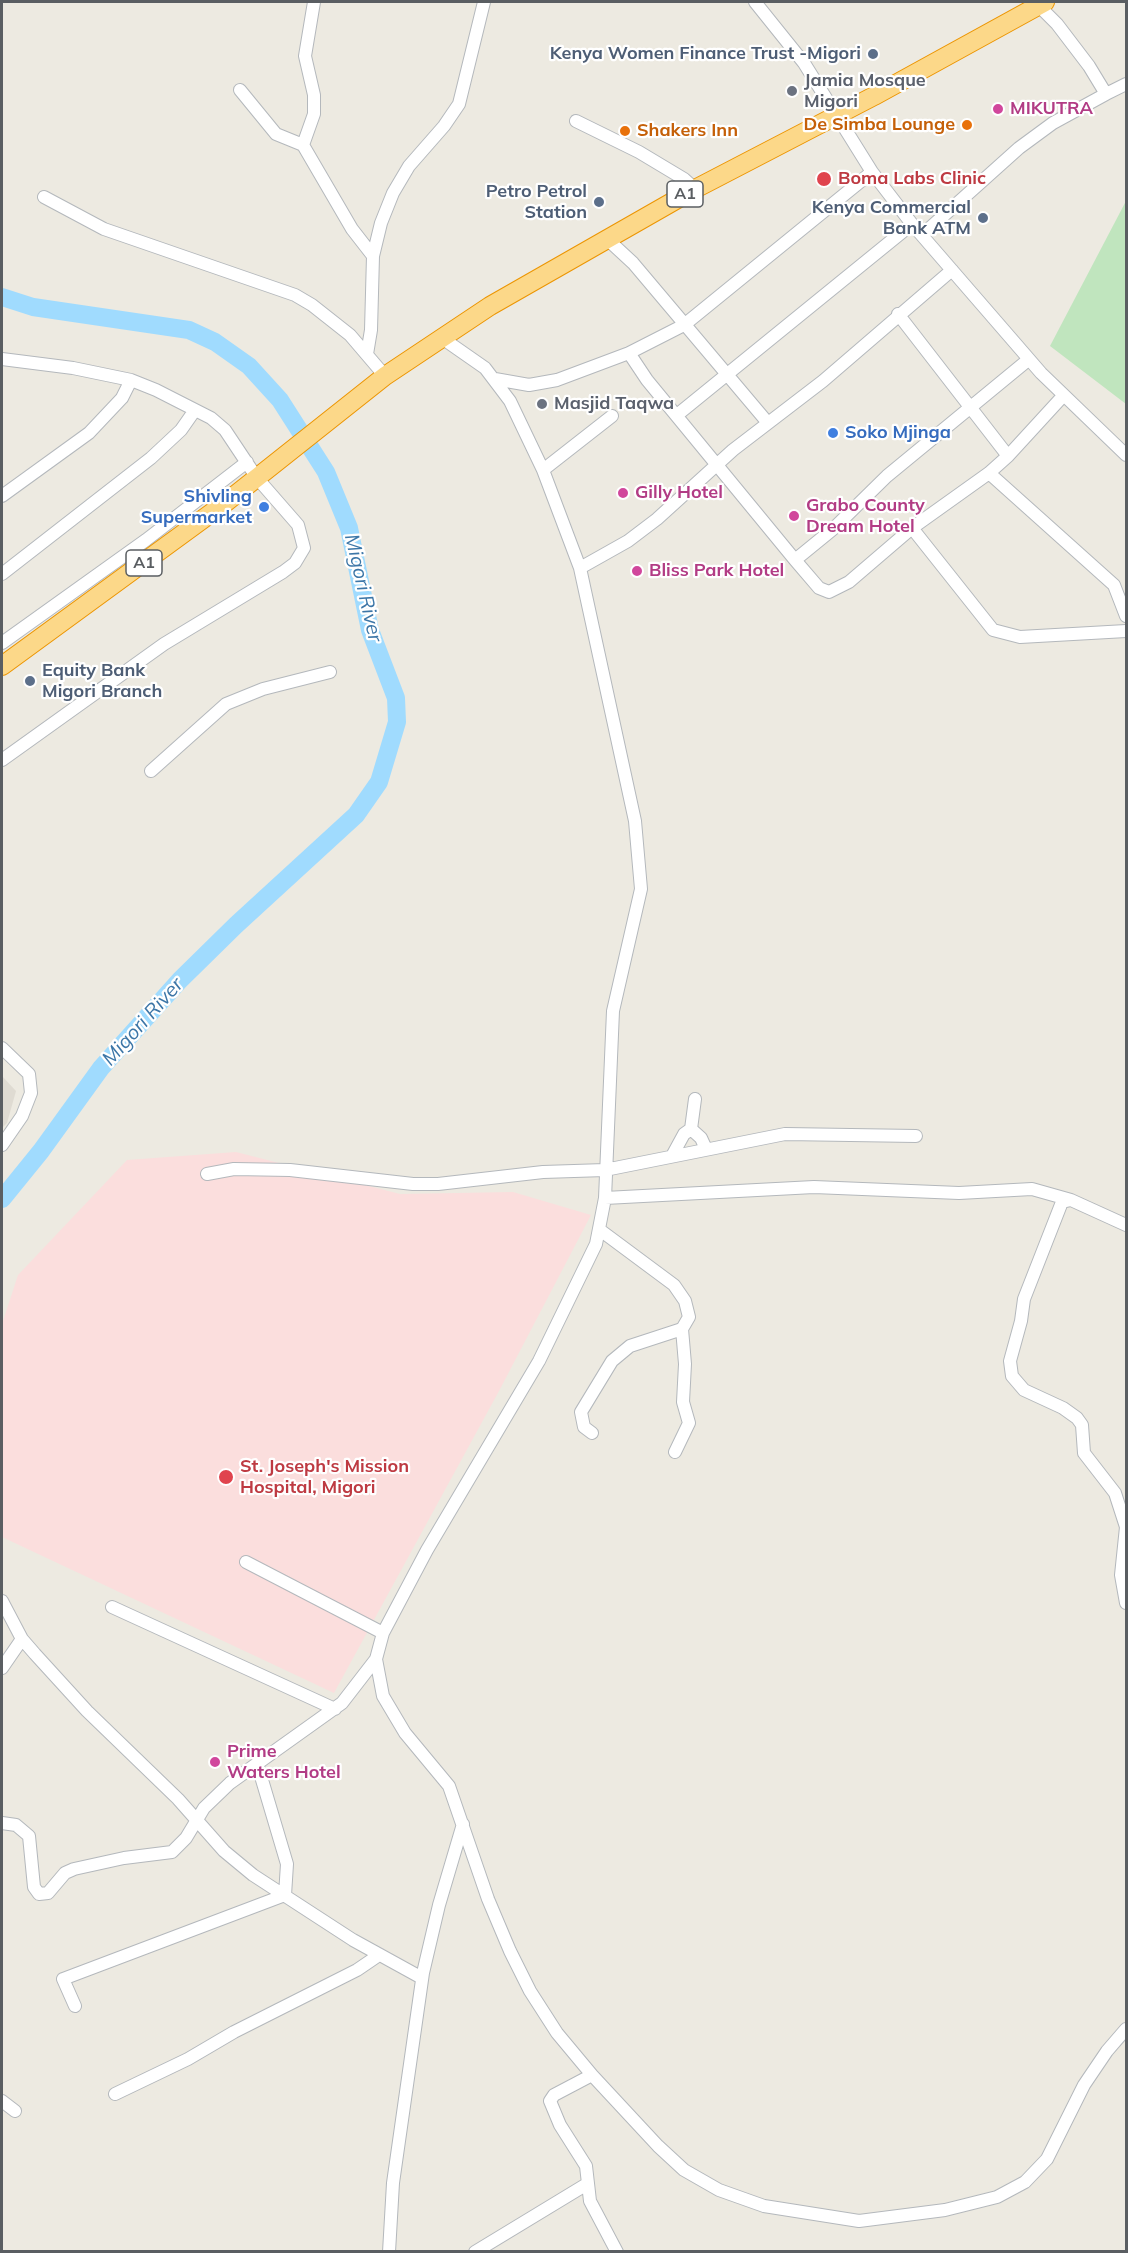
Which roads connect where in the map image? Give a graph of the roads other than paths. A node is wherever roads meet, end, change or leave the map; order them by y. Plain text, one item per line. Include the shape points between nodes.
1 (314, 2) edge
2 (484, 2) edge
3 (755, 2) edge
4 (1041, 3) edge
5 (1126, 84) edge
6 (240, 90) dead end
7 (1106, 94) junction
8 (836, 115) junction
9 (576, 121) dead end
10 (303, 145) junction
11 (872, 172) junction
12 (695, 189) junction
13 (44, 197) dead end
14 (912, 224) junction
15 (922, 235) junction
16 (606, 238) junction
17 (373, 256) junction
18 (952, 270) junction
19 (898, 314) junction
20 (684, 325) junction
21 (442, 338) junction
22 (629, 353) junction
23 (367, 354) junction
24 (2, 359) edge
25 (1028, 360) junction
26 (385, 376) junction
27 (728, 376) junction
28 (495, 379) junction
29 (131, 380) junction
30 (1063, 396) junction
31 (969, 406) junction
32 (195, 410) junction
33 (677, 415) junction
34 (612, 416) dead end
35 (768, 423) junction
36 (1126, 455) edge
37 (1008, 456) junction
38 (247, 462) junction
39 (716, 464) junction
40 (543, 470) junction
41 (989, 473) junction
42 (257, 478) junction
43 (2, 496) edge
44 (912, 528) junction
45 (795, 560) junction
46 (580, 568) junction
47 (2, 573) edge
48 (1126, 616) edge
49 (1126, 631) edge
50 (2, 643) edge
51 (2, 666) edge
52 (330, 672) dead end
53 (2, 760) edge
54 (151, 771) dead end
55 (2, 1048) edge
56 (695, 1099) dead end
57 (692, 1129) junction
58 (916, 1136) dead end
59 (2, 1145) edge
60 (706, 1149) junction
61 (672, 1156) junction
62 (604, 1170) junction
63 (207, 1174) dead end
64 (605, 1198) junction
65 (1071, 1200) junction
66 (1126, 1225) edge
67 (600, 1230) junction
68 (682, 1329) junction
69 (592, 1433) dead end
70 (675, 1452) dead end
71 (246, 1562) dead end
72 (2, 1601) edge
73 (1126, 1603) edge
74 (112, 1607) dead end
75 (383, 1633) junction
76 (22, 1639) junction
77 (376, 1659) junction
78 (2, 1668) edge
79 (335, 1709) junction
80 (257, 1763) junction
81 (195, 1819) junction
82 (2, 1823) edge
83 (464, 1824) junction
84 (285, 1895) junction
85 (379, 1955) junction
86 (423, 1978) junction
87 (75, 2006) dead end
88 (1126, 2029) edge
89 (592, 2075) junction
90 (115, 2094) dead end
91 (2, 2101) edge
92 (15, 2111) dead end
93 (587, 2184) junction
94 (389, 2252) edge
95 (475, 2252) edge
96 (617, 2252) edge

1 - 10 street via 305,56 314,94 314,114
2 - 17 street via 459,104 400,179 384,215
3 - 8 street via 799,57
4 - 7 street
4 - 8 highway, A1
5 - 7 street
6 - 10 street via 276,134
7 - 15 street via 1053,123 1019,148
8 - 11 street
8 - 12 highway, A1
9 - 12 street via 621,142
10 - 17 street via 352,230
11 - 14 street
11 - 20 street
12 - 16 highway, A1
13 - 23 street via 104,230 295,295 332,319
14 - 15 street
14 - 27 street
15 - 18 street
16 - 20 street via 633,263
16 - 21 highway, A1
17 - 23 street
18 - 19 street
18 - 25 street
19 - 31 street
19 - 35 street via 823,381
20 - 22 street
20 - 27 street
21 - 26 highway, A1
21 - 28 street
22 - 28 street via 543,384 516,385
22 - 33 street
23 - 26 street
24 - 29 street
25 - 30 street
25 - 31 street
26 - 42 highway, A1
27 - 33 street
27 - 35 street
28 - 40 street via 510,401
29 - 32 street
29 - 43 street via 122,398 89,433
30 - 36 street
30 - 37 street
31 - 37 street
31 - 45 street
32 - 38 street via 218,423
32 - 47 street via 181,430 151,458
33 - 39 street
34 - 40 street
35 - 39 street
37 - 41 street
38 - 42 street
38 - 50 street
39 - 45 street
39 - 46 street via 628,541
40 - 46 street
41 - 44 street
41 - 48 street via 1114,585
42 - 51 highway, A1
42 - 53 street via 302,532 304,548 294,563 164,644
44 - 45 street via 834,591 819,588
44 - 49 street via 993,630 1020,637
46 - 62 street via 635,821 641,870 638,910 614,1011
52 - 54 street via 226,704
55 - 59 street via 29,1074 31,1094 22,1116
56 - 57 street
57 - 60 street
57 - 61 street via 684,1134
58 - 60 street via 785,1134
60 - 61 street
61 - 62 street
62 - 63 street via 413,1184 290,1170 234,1169
62 - 64 street
64 - 65 street via 814,1187 959,1194 1032,1189
64 - 67 street
65 - 66 street
65 - 73 street via 1059,1206 1024,1299 1010,1368 1024,1390 1072,1413 1082,1425 1082,1449 1115,1493 1126,1527 1121,1575
67 - 68 street via 674,1285 688,1308 688,1321
67 - 75 street via 589,1261 539,1361 427,1550
68 - 69 street via 630,1346 612,1361 581,1412 584,1427
68 - 70 street via 683,1402 689,1425
71 - 75 street
72 - 76 street
74 - 79 street
75 - 77 street
76 - 78 street
76 - 81 street via 87,1712
77 - 79 street via 349,1697
77 - 83 street via 383,1696 392,1713 449,1786
79 - 80 street
80 - 81 street via 230,1783
80 - 84 street via 287,1864
81 - 82 street via 186,1838 172,1852 74,1869 44,1894 34,1887 29,1836 16,1825
81 - 84 street via 238,1864
83 - 86 street via 439,1905
83 - 89 street via 488,1899 530,1991
84 - 85 street
84 - 87 street via 63,1979
85 - 86 street
85 - 90 street via 188,2059
86 - 94 street via 393,2183
88 - 89 street via 1084,2085 1047,2159 1025,2182 974,2204 883,2220 829,2218 764,2206 701,2182 658,2146
89 - 93 street via 550,2101 586,2166
91 - 92 street
93 - 95 street
93 - 96 street via 590,2201

